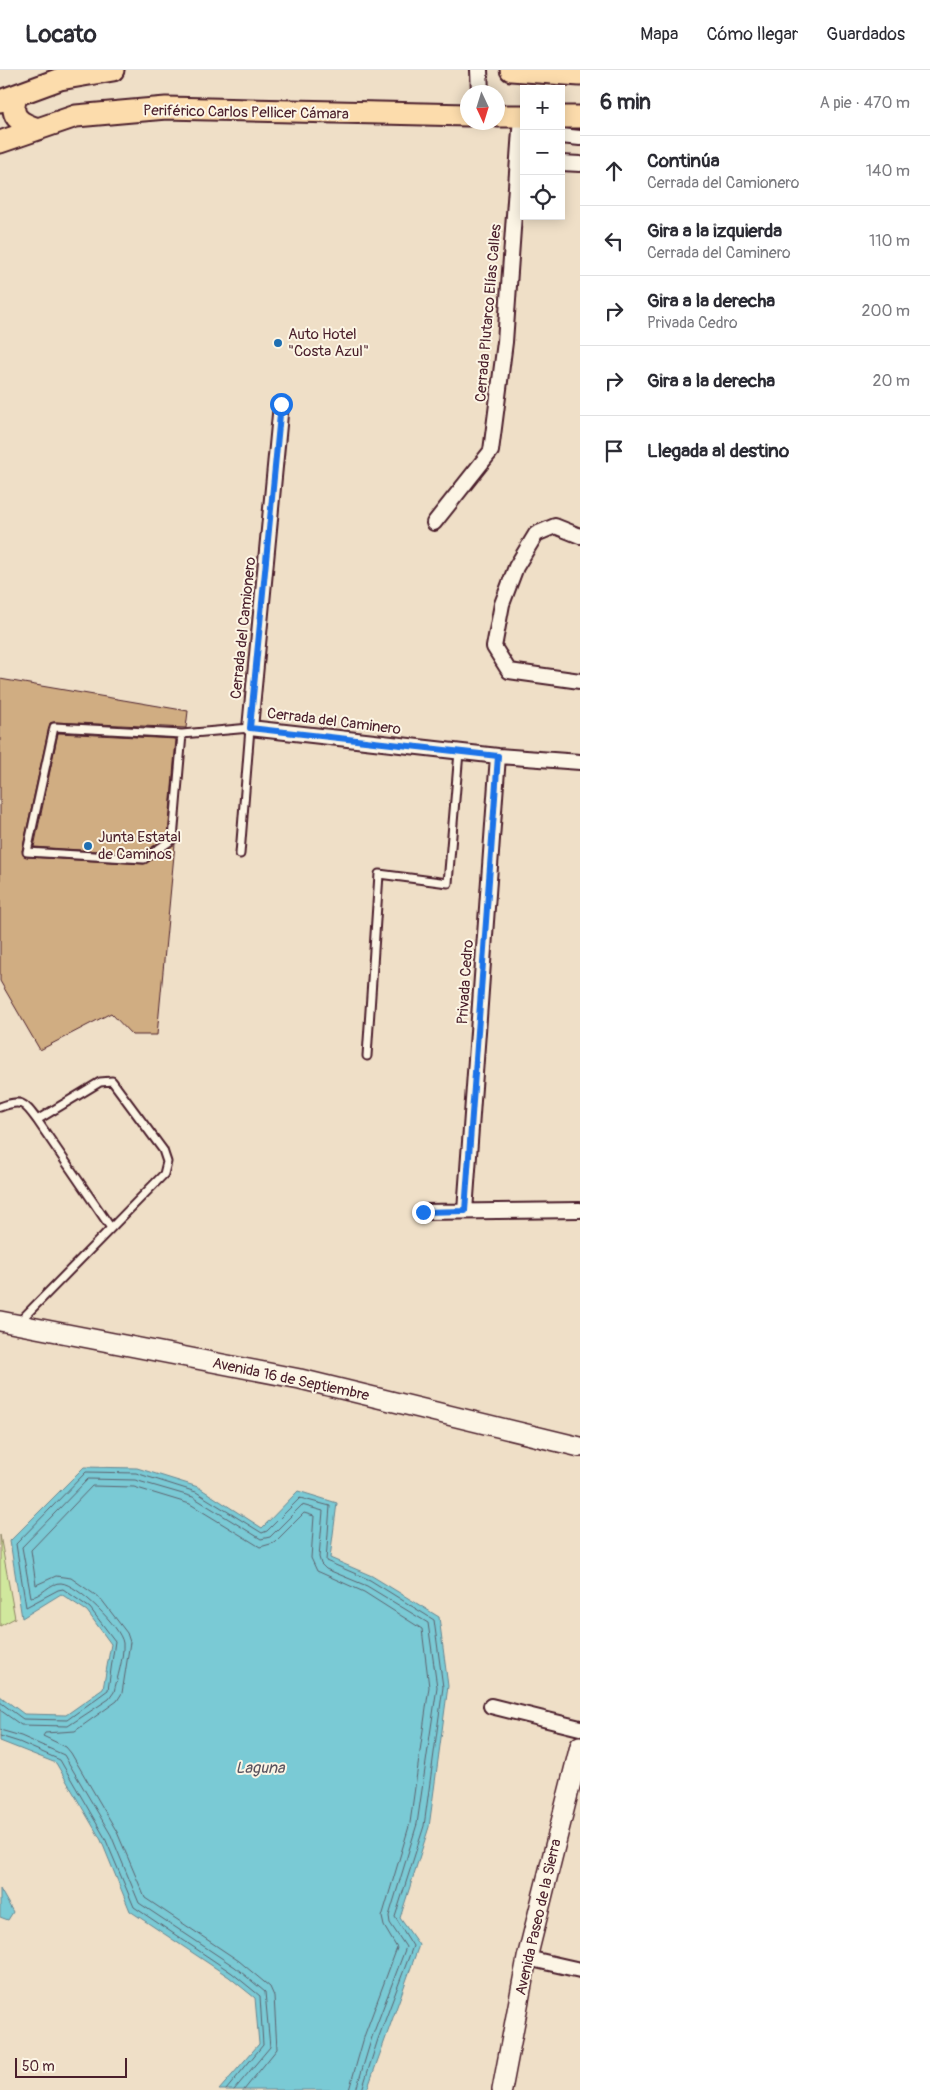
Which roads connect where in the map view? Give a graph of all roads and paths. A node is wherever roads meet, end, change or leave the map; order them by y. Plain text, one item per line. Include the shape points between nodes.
1 (113, 70) edge
2 (479, 70) edge
3 (511, 70) edge
4 (580, 75) edge
5 (480, 85) edge
6 (8, 98) edge
7 (460, 112) edge
8 (565, 117) edge
9 (580, 117) edge
10 (505, 119) edge
11 (520, 124) edge
12 (38, 129) junction
13 (565, 136) edge
14 (580, 138) edge
15 (0, 142) edge
16 (565, 163) edge
17 (580, 164) edge
18 (520, 170) edge
19 (281, 404) dead end
20 (434, 523) dead end
21 (580, 536) edge
22 (580, 681) edge
23 (250, 728) junction
24 (182, 734) junction
25 (459, 752) junction
26 (498, 756) junction
27 (580, 762) edge
28 (240, 854) dead end
29 (367, 1056) dead end
30 (0, 1107) edge
31 (37, 1120) junction
32 (580, 1210) edge
33 (465, 1211) junction
34 (423, 1212) dead end
35 (111, 1228) junction
36 (8, 1323) edge
37 (580, 1447) edge
38 (491, 1706) dead end
39 (580, 1728) edge
40 (580, 1746) edge
41 (527, 1958) junction
42 (580, 1970) edge
43 (502, 2090) edge

1 - 6 main road via 60,79
2 - 5 street
3 - 4 main road
6 - 12 main road via 22,124
7 - 12 main road, Periférico Carlos Pellicer Cámara via 166,108 76,116
8 - 9 main road
10 - 11 main road
12 - 15 main road, Periférico Carlos Pellicer Cámara
13 - 14 street
16 - 17 street
18 - 20 street, Cerrada Plutarco Elías Calles via 505,342 491,451
19 - 23 street, Cerrada del Camionero
21 - 22 street via 555,526 536,534 516,567 502,604 494,647 509,671
23 - 24 lane, Cerrada del Caminero
23 - 25 street, Cerrada del Caminero
23 - 28 lane, Cerrada del Camionero
24 - 24 lane, Cerrada del Caminero via 173,839 144,860 27,852 54,727
25 - 26 street, Cerrada del Caminero
25 - 29 lane via 448,883 379,874
26 - 27 street, Cerrada del Caminero
26 - 33 street, Privada Cedro
30 - 31 lane via 14,1101 25,1104
31 - 35 lane
31 - 35 lane via 100,1082 112,1081 163,1150 167,1162 164,1174
32 - 33 street
33 - 34 street
35 - 36 lane
36 - 37 main road, Avenida 16 de Septiembre via 300,1379
38 - 39 street
40 - 41 main road, Avenida Paseo de la Sierra
41 - 42 street
41 - 43 main road, Avenida Paseo de la Sierra

